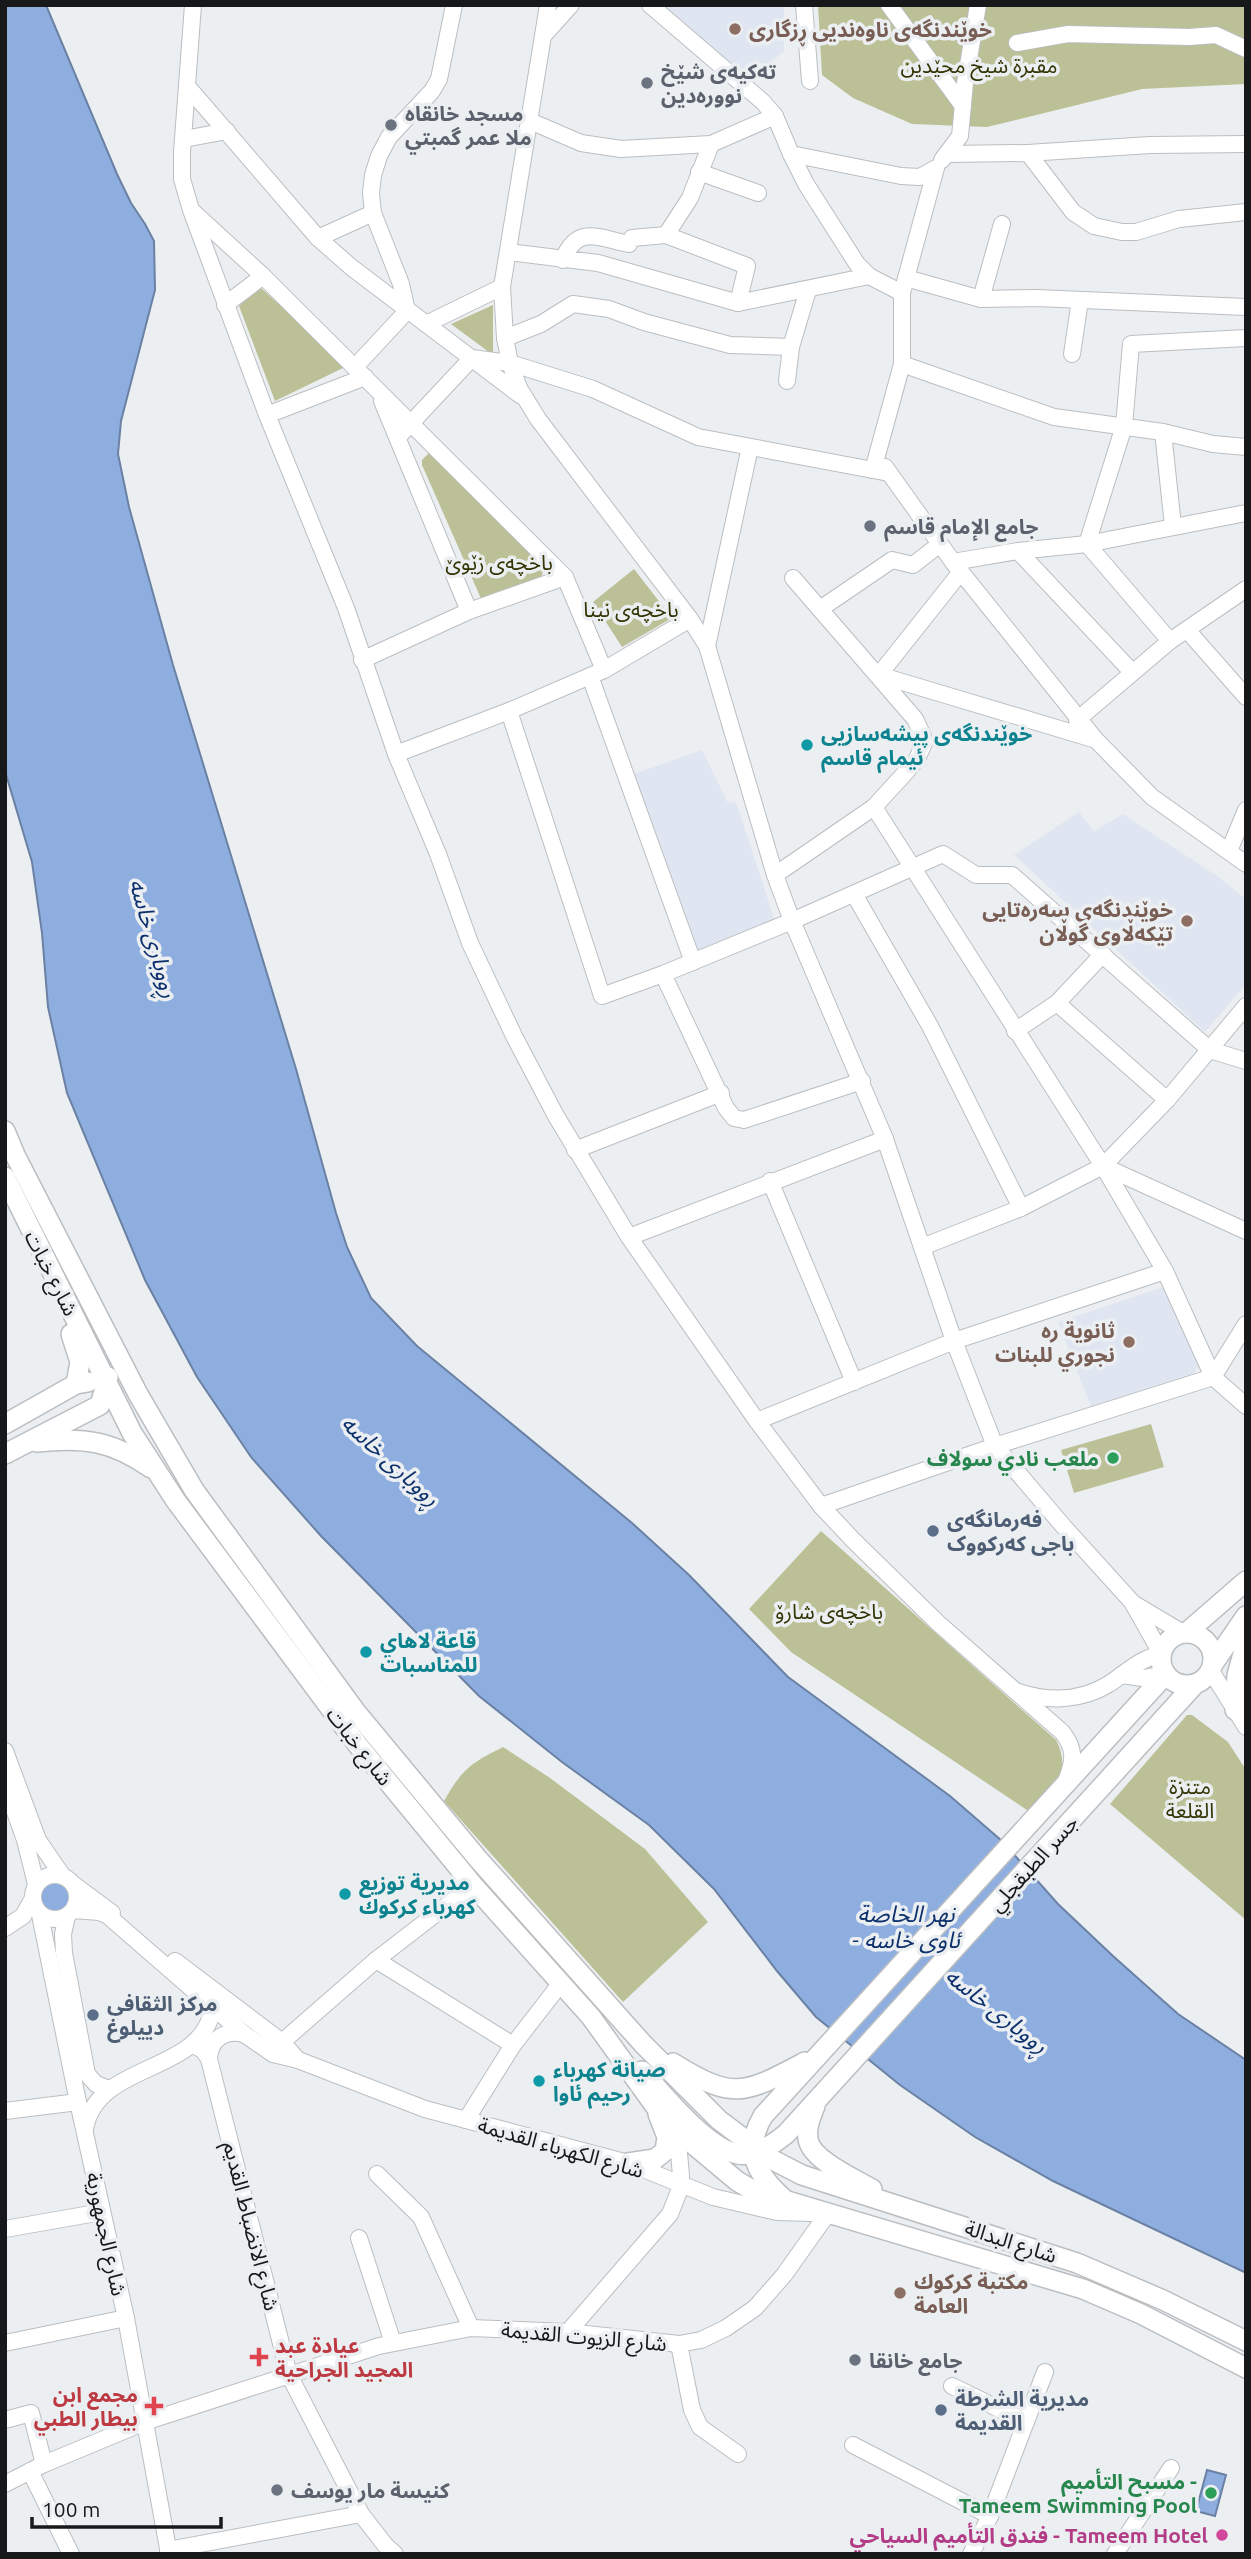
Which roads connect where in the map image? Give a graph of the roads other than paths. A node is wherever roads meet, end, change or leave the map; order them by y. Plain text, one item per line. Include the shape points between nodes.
1 (193, 5) edge
2 (454, 5) edge
3 (548, 5) edge
4 (571, 5) edge
5 (650, 5) edge
6 (804, 5) edge
7 (889, 5) edge
8 (978, 5) edge
9 (543, 36) junction
10 (1017, 43) dead end
11 (1246, 49) edge
12 (810, 81) dead end
13 (187, 86) junction
14 (963, 106) junction
15 (775, 116) junction
16 (530, 121) junction
17 (227, 131) junction
18 (184, 139) junction
19 (711, 144) junction
20 (1246, 144) edge
21 (947, 153) junction
22 (1028, 153) junction
23 (791, 154) junction
24 (936, 169) junction
25 (699, 172) junction
26 (758, 193) dead end
27 (191, 210) junction
28 (1246, 212) edge
29 (373, 213) junction
30 (1002, 224) dead end
31 (666, 235) junction
32 (318, 238) junction
33 (508, 252) junction
34 (563, 260) junction
35 (263, 276) junction
36 (869, 276) junction
37 (904, 286) junction
38 (502, 287) junction
39 (808, 290) junction
40 (981, 299) junction
41 (1080, 300) junction
42 (737, 303) junction
43 (225, 305) junction
44 (1246, 307) edge
45 (407, 311) junction
46 (426, 324) junction
47 (505, 338) junction
48 (1246, 338) edge
49 (791, 347) junction
50 (1072, 354) dead end
51 (472, 358) junction
52 (510, 363) junction
53 (902, 364) junction
54 (360, 372) junction
55 (787, 381) dead end
56 (379, 393) junction
57 (525, 398) junction
58 (267, 415) junction
59 (411, 424) junction
60 (1124, 426) junction
61 (1163, 432) junction
62 (398, 437) junction
63 (750, 447) junction
64 (1246, 447) edge
65 (880, 467) junction
66 (1246, 513) edge
67 (1173, 526) junction
68 (940, 544) junction
69 (1087, 544) junction
70 (1018, 551) junction
71 (957, 568) junction
72 (565, 577) junction
73 (793, 578) dead end
74 (1246, 589) edge
75 (820, 609) junction
76 (469, 611) junction
77 (690, 619) junction
78 (1187, 629) junction
79 (1170, 641) junction
80 (707, 646) junction
81 (362, 660) junction
82 (1132, 672) junction
83 (597, 673) junction
84 (879, 675) junction
85 (1246, 697) edge
86 (509, 711) junction
87 (1077, 720) junction
88 (1095, 739) junction
89 (396, 754) junction
90 (874, 807) junction
91 (1245, 811) edge
92 (1229, 851) junction
93 (1246, 864) edge
94 (911, 868) junction
95 (775, 875) junction
96 (854, 894) junction
97 (792, 921) junction
98 (1103, 954) junction
99 (693, 962) junction
100 (663, 974) junction
101 (1057, 1003) junction
102 (1246, 1006) edge
103 (1015, 1031) junction
104 (1210, 1050) junction
105 (1246, 1061) edge
106 (862, 1081) junction
107 (721, 1093) junction
108 (1167, 1100) junction
109 (5, 1132) edge
110 (885, 1139) junction
111 (575, 1150) junction
112 (1103, 1166) junction
113 (5, 1177) edge
114 (770, 1181) junction
115 (1021, 1208) junction
116 (1246, 1231) edge
117 (629, 1237) junction
118 (35, 1239) junction
119 (922, 1248) junction
120 (1165, 1271) junction
121 (1246, 1324) edge
122 (954, 1341) junction
123 (108, 1356) junction
124 (1213, 1377) junction
125 (107, 1381) junction
126 (854, 1381) junction
127 (76, 1384) junction
128 (121, 1397) junction
129 (1246, 1406) edge
130 (757, 1421) junction
131 (5, 1424) edge
132 (26, 1444) junction
133 (995, 1446) junction
134 (5, 1454) edge
135 (156, 1471) junction
136 (821, 1506) junction
137 (1246, 1581) edge
138 (1132, 1602) junction
139 (1246, 1616) edge
140 (1185, 1633) junction
141 (1246, 1643) edge
142 (1163, 1664) junction
143 (1212, 1668) junction
144 (1195, 1684) junction
145 (1016, 1691) junction
146 (1235, 1710) junction
147 (1246, 1727) edge
148 (5, 1751) edge
149 (5, 1784) edge
150 (1064, 1787) junction
151 (67, 1879) junction
152 (473, 1885) junction
153 (34, 1892) junction
154 (70, 1913) junction
155 (40, 1914) junction
156 (5, 1928) edge
157 (376, 1960) junction
158 (561, 1983) junction
159 (212, 2007) junction
160 (591, 2017) junction
161 (244, 2034) junction
162 (282, 2042) junction
163 (643, 2044) junction
164 (193, 2045) junction
165 (513, 2045) junction
166 (821, 2052) junction
167 (209, 2059) junction
168 (298, 2060) junction
169 (109, 2089) junction
170 (818, 2099) junction
171 (78, 2102) junction
172 (655, 2106) junction
173 (5, 2111) edge
174 (466, 2120) junction
175 (85, 2137) junction
176 (759, 2152) junction
177 (628, 2163) junction
178 (377, 2174) dead end
179 (681, 2186) junction
180 (783, 2198) junction
181 (904, 2207) junction
182 (102, 2212) junction
183 (828, 2213) junction
184 (5, 2229) edge
185 (359, 2238) dead end
186 (125, 2318) junction
187 (471, 2328) junction
188 (568, 2333) junction
189 (1246, 2341) edge
190 (5, 2343) edge
191 (393, 2343) junction
192 (679, 2344) junction
193 (1246, 2368) edge
194 (1045, 2372) dead end
195 (289, 2375) junction
196 (951, 2386) dead end
197 (5, 2420) edge
198 (1026, 2422) junction
199 (145, 2423) junction
200 (853, 2445) dead end
201 (738, 2454) dead end
202 (37, 2468) junction
203 (1171, 2468) dead end
204 (5, 2484) edge
205 (361, 2514) junction
206 (990, 2516) junction
207 (169, 2552) edge
208 (69, 2553) edge
209 (395, 2554) edge
210 (971, 2554) edge
211 (1115, 2554) edge

1 - 13 street
2 - 29 street via 439,79 395,129 379,156 372,184
3 - 9 street
4 - 9 street
5 - 15 street
6 - 12 street
7 - 14 street
8 - 14 street
9 - 16 street
10 - 11 street via 1068,34 1216,35
13 - 17 street
13 - 18 street
14 - 21 street via 960,136
15 - 19 street
15 - 23 street
16 - 19 street via 580,143 621,149
16 - 33 street
17 - 18 street
17 - 32 street
18 - 27 street via 182,179
19 - 25 street
20 - 22 street
21 - 22 street
21 - 24 street
22 - 28 street via 1073,212 1107,230 1136,232 1179,219
23 - 24 street via 901,176 920,177
23 - 36 street via 829,223
24 - 37 street
25 - 26 street
25 - 31 street via 690,198
27 - 35 street
27 - 43 street
29 - 32 street
29 - 45 street
30 - 40 street
31 - 34 street via 632,238 629,244 584,235 573,240
31 - 42 street via 747,266
32 - 45 street
33 - 34 street
33 - 38 street
34 - 42 street via 598,263
35 - 43 street
35 - 54 street
36 - 37 street
36 - 39 street
37 - 40 street
37 - 53 street
38 - 46 street
38 - 47 street
39 - 42 street
39 - 49 street
40 - 41 street
41 - 44 street
41 - 50 street
43 - 58 street
45 - 46 street
45 - 54 street
46 - 51 street
47 - 49 street via 541,324 573,304 609,309 730,345
47 - 52 street
48 - 60 street via 1131,344
49 - 55 street
51 - 52 street
51 - 57 street
51 - 59 street
52 - 57 street
52 - 63 street via 593,389 698,437
53 - 60 street via 1054,417
53 - 65 street
54 - 56 street
54 - 58 street
56 - 59 street
56 - 62 street
57 - 77 street
58 - 81 street via 346,608
59 - 62 street
59 - 72 street
60 - 61 street
60 - 69 street
61 - 64 street
61 - 67 street
62 - 76 street
63 - 65 street
63 - 80 street
65 - 68 street
66 - 67 street
67 - 69 street
68 - 71 street
68 - 75 street via 912,565 892,560
69 - 70 street
69 - 79 street
70 - 71 street
70 - 82 street
71 - 84 street
71 - 87 street
72 - 76 street
72 - 83 street
73 - 75 street
74 - 78 street
75 - 84 street
76 - 81 street
77 - 80 street
77 - 83 street
78 - 79 street
78 - 85 street
79 - 82 street
80 - 95 street
81 - 89 street
82 - 87 street
83 - 86 street
83 - 99 street
84 - 88 street
84 - 90 street via 915,719 923,743 917,759
86 - 89 street
86 - 100 street via 602,996
87 - 88 street
88 - 92 street via 1152,797
89 - 111 street via 470,943
90 - 94 street
90 - 95 street
91 - 92 street
92 - 93 street
94 - 96 street
94 - 98 street via 943,854 976,875 1012,876
94 - 103 street
95 - 97 street
96 - 97 street
96 - 115 street via 930,1026
97 - 99 street
97 - 106 street
98 - 101 street
98 - 104 street
99 - 100 street
100 - 107 street
101 - 103 street
101 - 108 street
102 - 104 street
103 - 112 street
104 - 105 street
104 - 108 street
106 - 107 street via 744,1120 729,1114
106 - 110 street
107 - 111 street
108 - 112 street
109 - 123 main road, شارع خبات
110 - 114 street
110 - 119 street
111 - 117 street
112 - 115 street
112 - 116 street
112 - 120 street
113 - 118 main road, شارع خبات
114 - 117 street
114 - 126 street
115 - 119 street
117 - 130 street
118 - 123 main road, شارع خبات
118 - 127 main road via 46,1284 79,1355
119 - 122 street
120 - 122 street
120 - 124 street
121 - 124 street
122 - 126 street
122 - 133 street
123 - 125 main road, شارع خبات
123 - 128 main road, شارع خبات
124 - 129 street
124 - 133 street
125 - 127 main road
125 - 128 main road
126 - 130 street
127 - 131 main road
128 - 132 main road
128 - 135 main road, شارع خبات via 132,1433
128 - 163 main road, شارع خبات via 356,1712 478,1859
130 - 136 street
132 - 134 main road
132 - 135 main road via 102,1443 122,1449
133 - 136 street
133 - 138 street
135 - 152 main road, شارع خبات via 357,1744
136 - 145 street via 938,1623
137 - 140 main road
138 - 140 street
138 - 142 street
139 - 143 main road
140 - 142 main road via 1169,1640
140 - 143 main road via 1207,1643
141 - 146 main road via 1237,1675
142 - 144 main road via 1182,1685
142 - 145 street via 1139,1661 1101,1688 1079,1696 1047,1699
142 - 150 main road, جسر الطبقجلي
143 - 144 main road
143 - 146 street
144 - 170 main road, جسر الطبقجلي
145 - 150 street via 1071,1745 1073,1761
146 - 147 street
148 - 151 street via 38,1840
149 - 153 street via 25,1840
150 - 166 main road, جسر الطبقجلي
151 - 153 street via 47,1875
151 - 154 street via 77,1897
151 - 162 street, شارع الكهرباء القديمة
152 - 157 street
152 - 158 main road, شارع خبات
153 - 155 street
153 - 156 street via 23,1916
154 - 155 street via 54,1920
154 - 159 street, شارع الكهرباء القديمة via 107,1915
154 - 169 street via 63,1934 64,1953 85,2067 91,2080
155 - 171 street, شارع الجمهورية
157 - 162 street
157 - 165 street
158 - 160 main road, شارع خبات
158 - 165 street
159 - 161 street, شارع الكهرباء القديمة
159 - 164 street via 209,2024
160 - 172 main road, شارع خبات
160 - 176 main road via 702,2133 737,2154
161 - 167 street via 223,2035 212,2045
161 - 168 street, شارع الكهرباء القديمة via 273,2054
162 - 168 street, شارع الكهرباء القديمة
163 - 166 main road via 710,2084 735,2090 753,2088
163 - 176 main road, شارع خبات via 719,2120
164 - 167 street
164 - 169 street
165 - 174 street
166 - 176 main road, جسر الطبقجلي via 763,2116 754,2133
167 - 195 street, شارع الانضباط القديم
168 - 174 street, شارع الكهرباء القديمة via 386,2096
169 - 175 street via 90,2110
170 - 176 main road, جسر الطبقجلي via 786,2134
170 - 181 main road via 808,2130 811,2147 837,2168
171 - 173 street
171 - 175 street, شارع الجمهورية
172 - 177 main road via 667,2137 665,2151 654,2159
172 - 179 street via 676,2142
172 - 180 main road, شارع خبات via 737,2181
174 - 177 street, شارع الكهرباء القديمة
175 - 182 street, شارع الجمهورية
176 - 180 main road via 765,2179
176 - 181 main road, شارع البدالة via 802,2175
177 - 179 street, شارع الكهرباء القديمة
178 - 187 street via 421,2217
179 - 183 street, شارع الكهرباء القديمة via 777,2212
179 - 188 street via 670,2214
180 - 183 main road, شارع خبات
181 - 189 main road, شارع البدالة via 1077,2263
182 - 184 street
182 - 186 street, شارع الجمهورية
183 - 192 street, شارع الزيوت القديمة via 755,2308 702,2340
183 - 193 main road, شارع البدالة via 1083,2289
185 - 191 street
186 - 190 street
186 - 199 street, شارع الجمهورية
187 - 188 street, شارع الزيوت القديمة
187 - 191 street, شارع الزيوت القديمة
188 - 192 street, شارع الزيوت القديمة
191 - 195 street, شارع الزيوت القديمة
192 - 201 street via 692,2410 700,2427
194 - 198 street
195 - 199 street, شارع الزيوت القديمة
195 - 205 street, شارع الانضباط القديم
196 - 198 street
197 - 202 street via 31,2413
198 - 206 street
199 - 202 street, شارع الزيوت القديمة
199 - 207 street, شارع الجمهورية
200 - 206 street
202 - 204 street, شارع الزيوت القديمة
202 - 208 street
203 - 211 street
205 - 207 street
205 - 209 street, شارع الانضباط القديم
206 - 210 street

